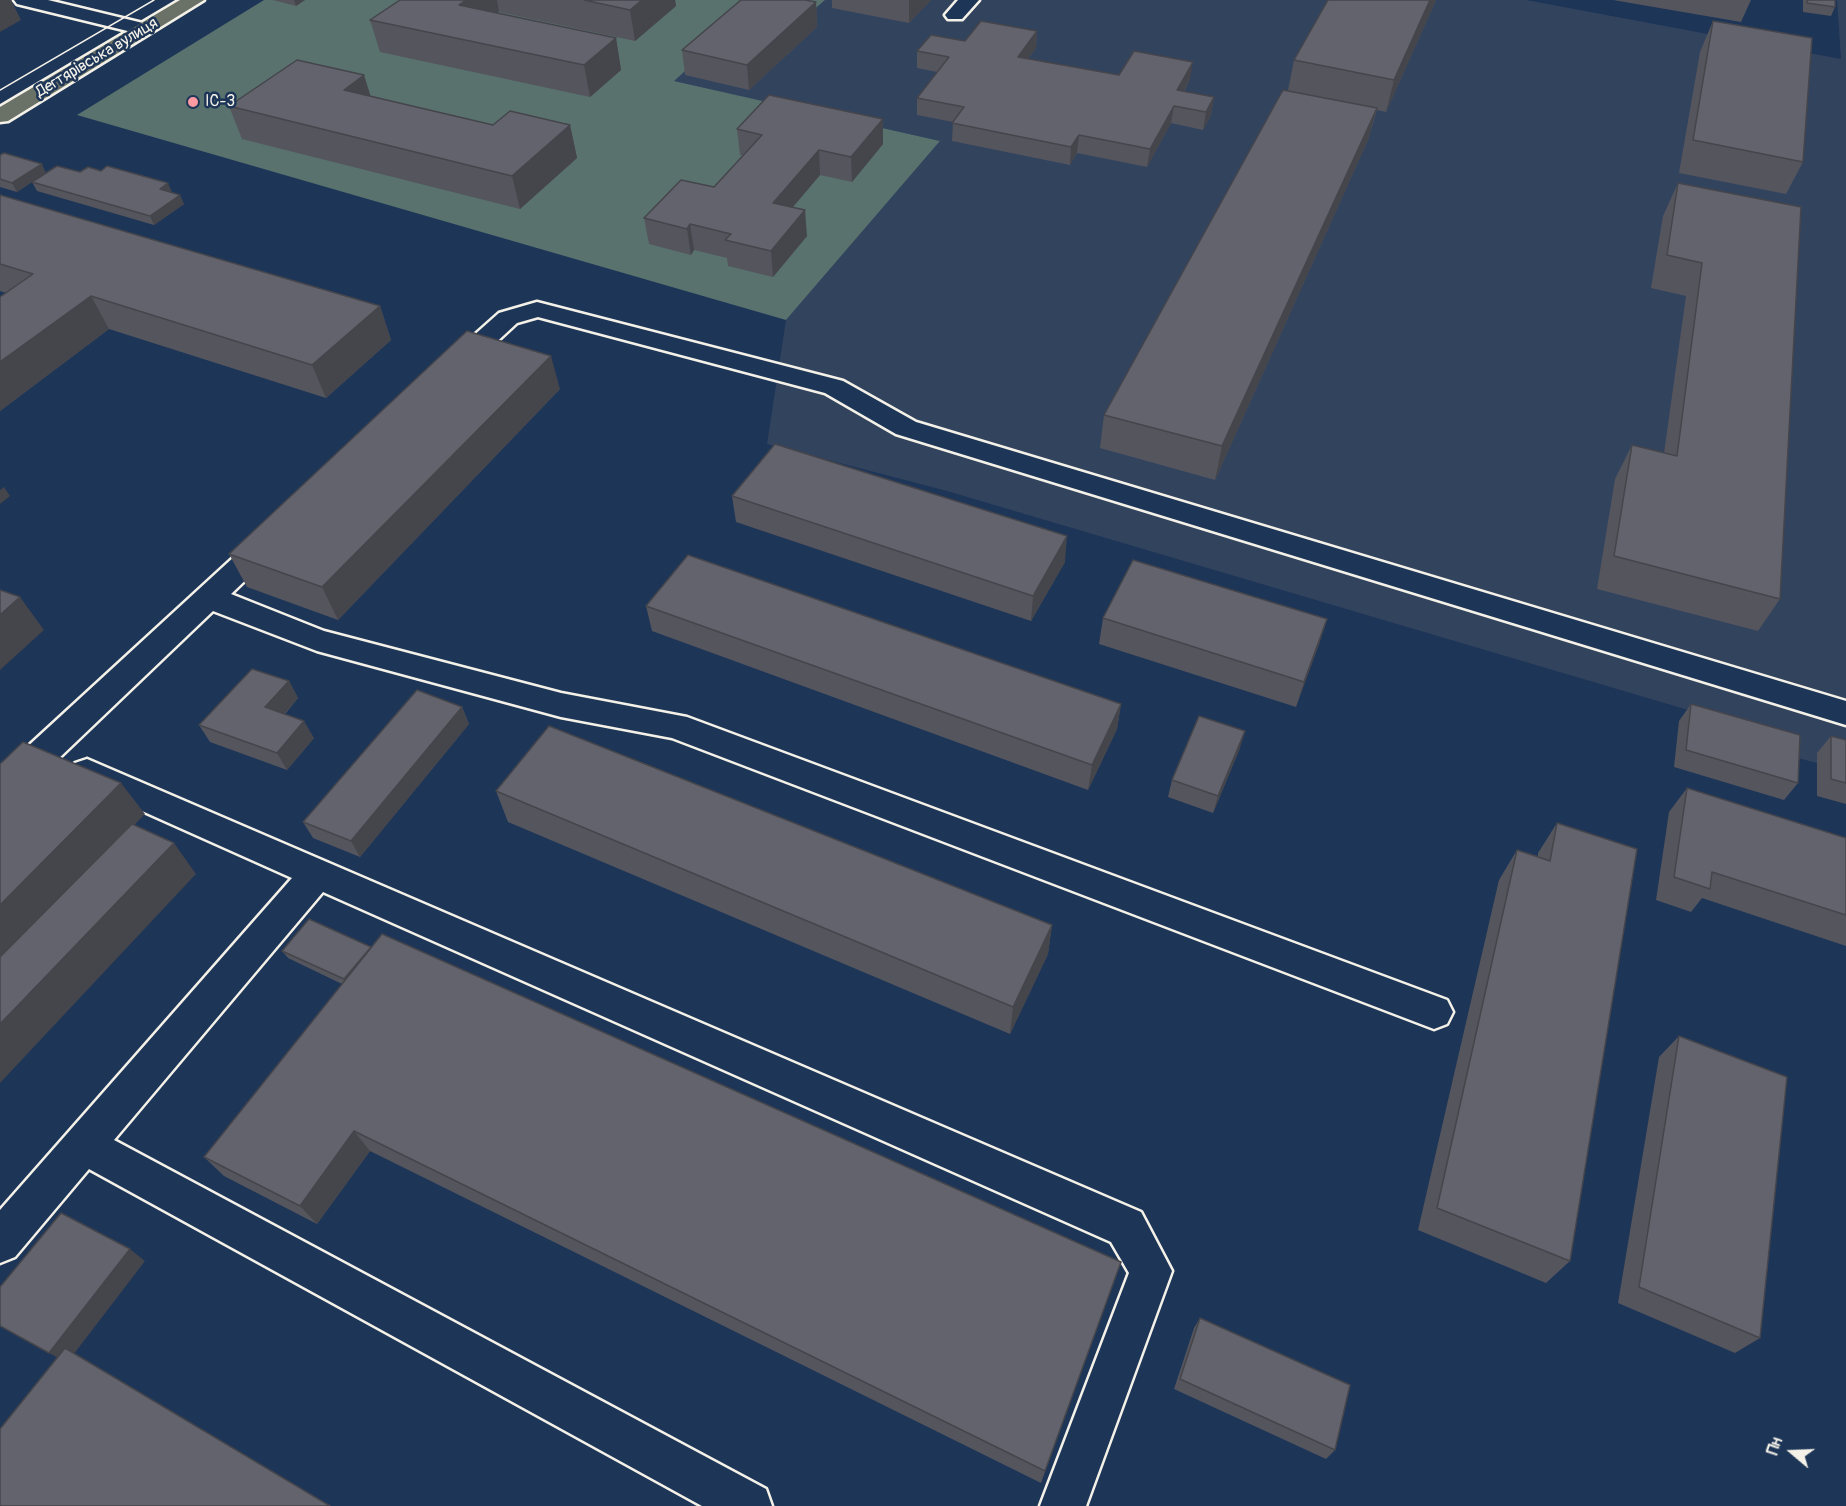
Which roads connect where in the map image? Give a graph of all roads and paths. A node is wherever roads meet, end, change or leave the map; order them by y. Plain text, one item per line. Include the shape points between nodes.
1 (24, 0) edge
2 (194, 0) edge
3 (969, 0) edge
4 (955, 15) dead end
5 (144, 29) junction
6 (0, 116) edge
7 (438, 382) edge
8 (285, 525) edge
9 (209, 597) junction
10 (1846, 713) edge
11 (46, 750) junction
12 (0, 793) edge
13 (318, 873) junction
14 (1434, 1012) dead end
15 (84, 1145) junction
16 (0, 1242) edge
17 (749, 1506) edge
18 (1063, 1506) edge

1 - 5 lane
2 - 5 main road, Дегтярівська вулиця
3 - 4 lane
5 - 6 main road, Дегтярівська вулиця
7 - 10 lane via 508,318 537,309 834,387 906,429
8 - 9 lane
9 - 11 lane
9 - 14 lane via 317,640 561,705 676,726
11 - 12 lane
11 - 13 lane via 62,761
13 - 15 lane
13 - 18 lane via 1126,1227 1151,1271
15 - 16 lane
15 - 17 lane

